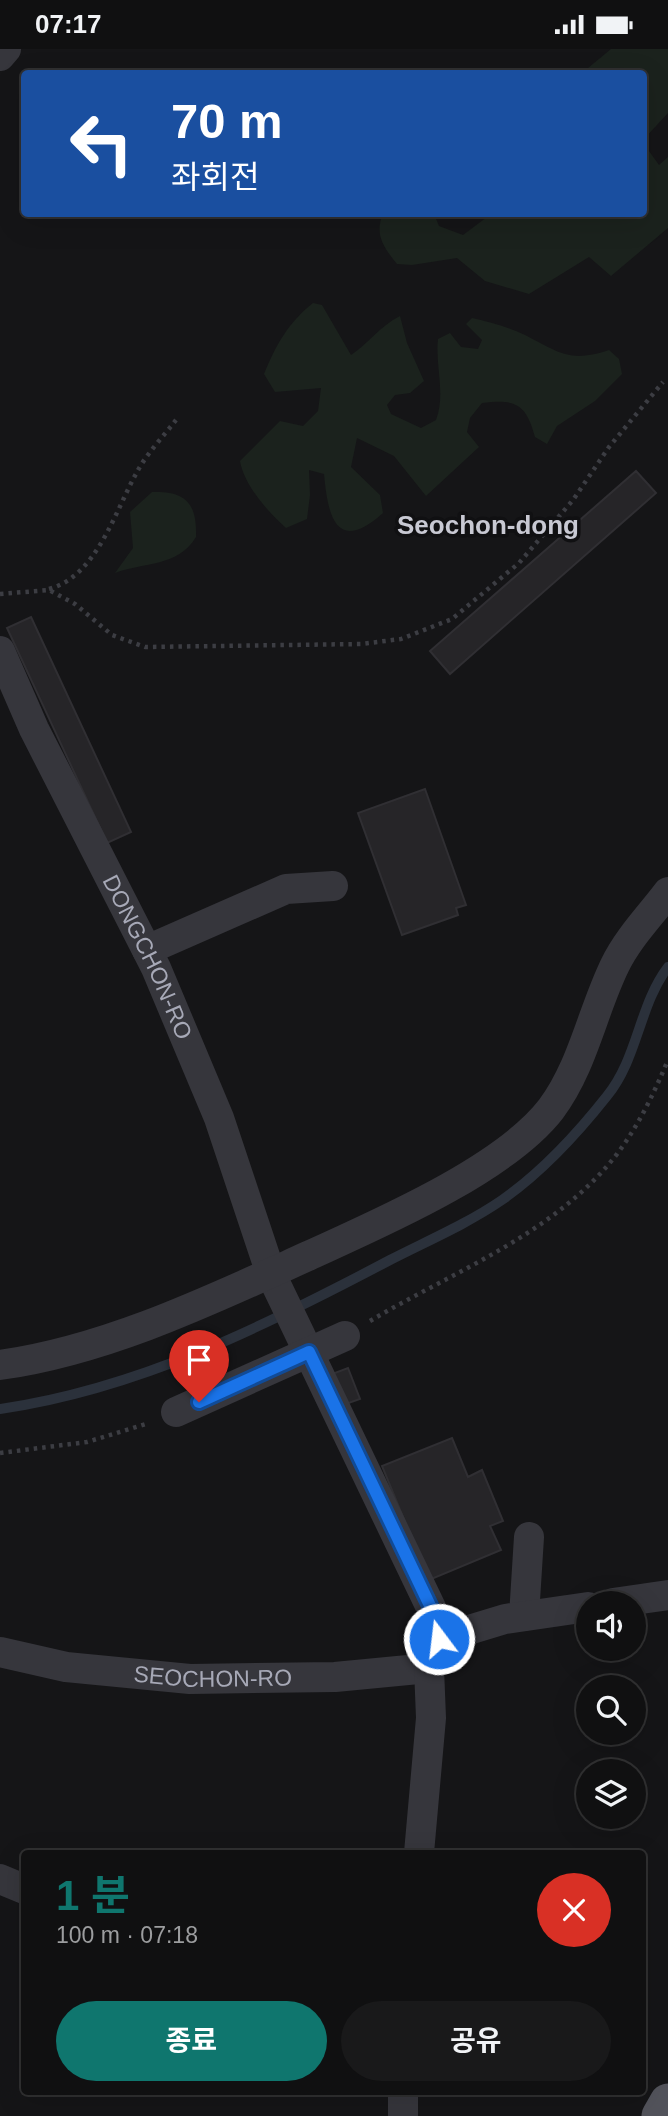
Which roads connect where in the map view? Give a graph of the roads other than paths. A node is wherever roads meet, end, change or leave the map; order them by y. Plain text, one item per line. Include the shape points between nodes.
1 (6, 49) edge
2 (0, 56) edge
3 (0, 651) edge
4 (333, 886) dead end
5 (668, 892) edge
6 (147, 950) junction
7 (271, 1274) junction
8 (345, 1336) road end
9 (309, 1352) junction
10 (0, 1365) edge
11 (176, 1412) road end
12 (529, 1537) dead end
13 (668, 1595) edge
14 (646, 1598) edge
15 (576, 1609) edge
16 (524, 1616) junction
17 (439, 1639) junction
18 (4, 1660) edge
19 (429, 1668) junction
20 (419, 1850) edge
21 (0, 1879) edge
22 (21, 1888) edge
23 (403, 2095) edge
24 (668, 2102) edge
25 (403, 2116) edge
26 (660, 2116) edge

1 - 2 street
3 - 6 street, DONGCHON-RO via 34,729
4 - 6 street via 286,889
5 - 7 street via 619,958 578,1062 536,1126 460,1179 367,1230
6 - 7 street, DONGCHON-RO via 219,1118
7 - 9 street, DONGCHON-RO
7 - 10 street via 118,1335 39,1359
8 - 9 street
9 - 11 street
9 - 17 street via 434,1614
12 - 16 street
13 - 14 street
15 - 16 street
16 - 17 street
17 - 19 street
18 - 19 street, SEOCHON-RO via 190,1679 335,1677
19 - 20 street via 430,1732
21 - 22 street
23 - 25 street
24 - 26 main road

